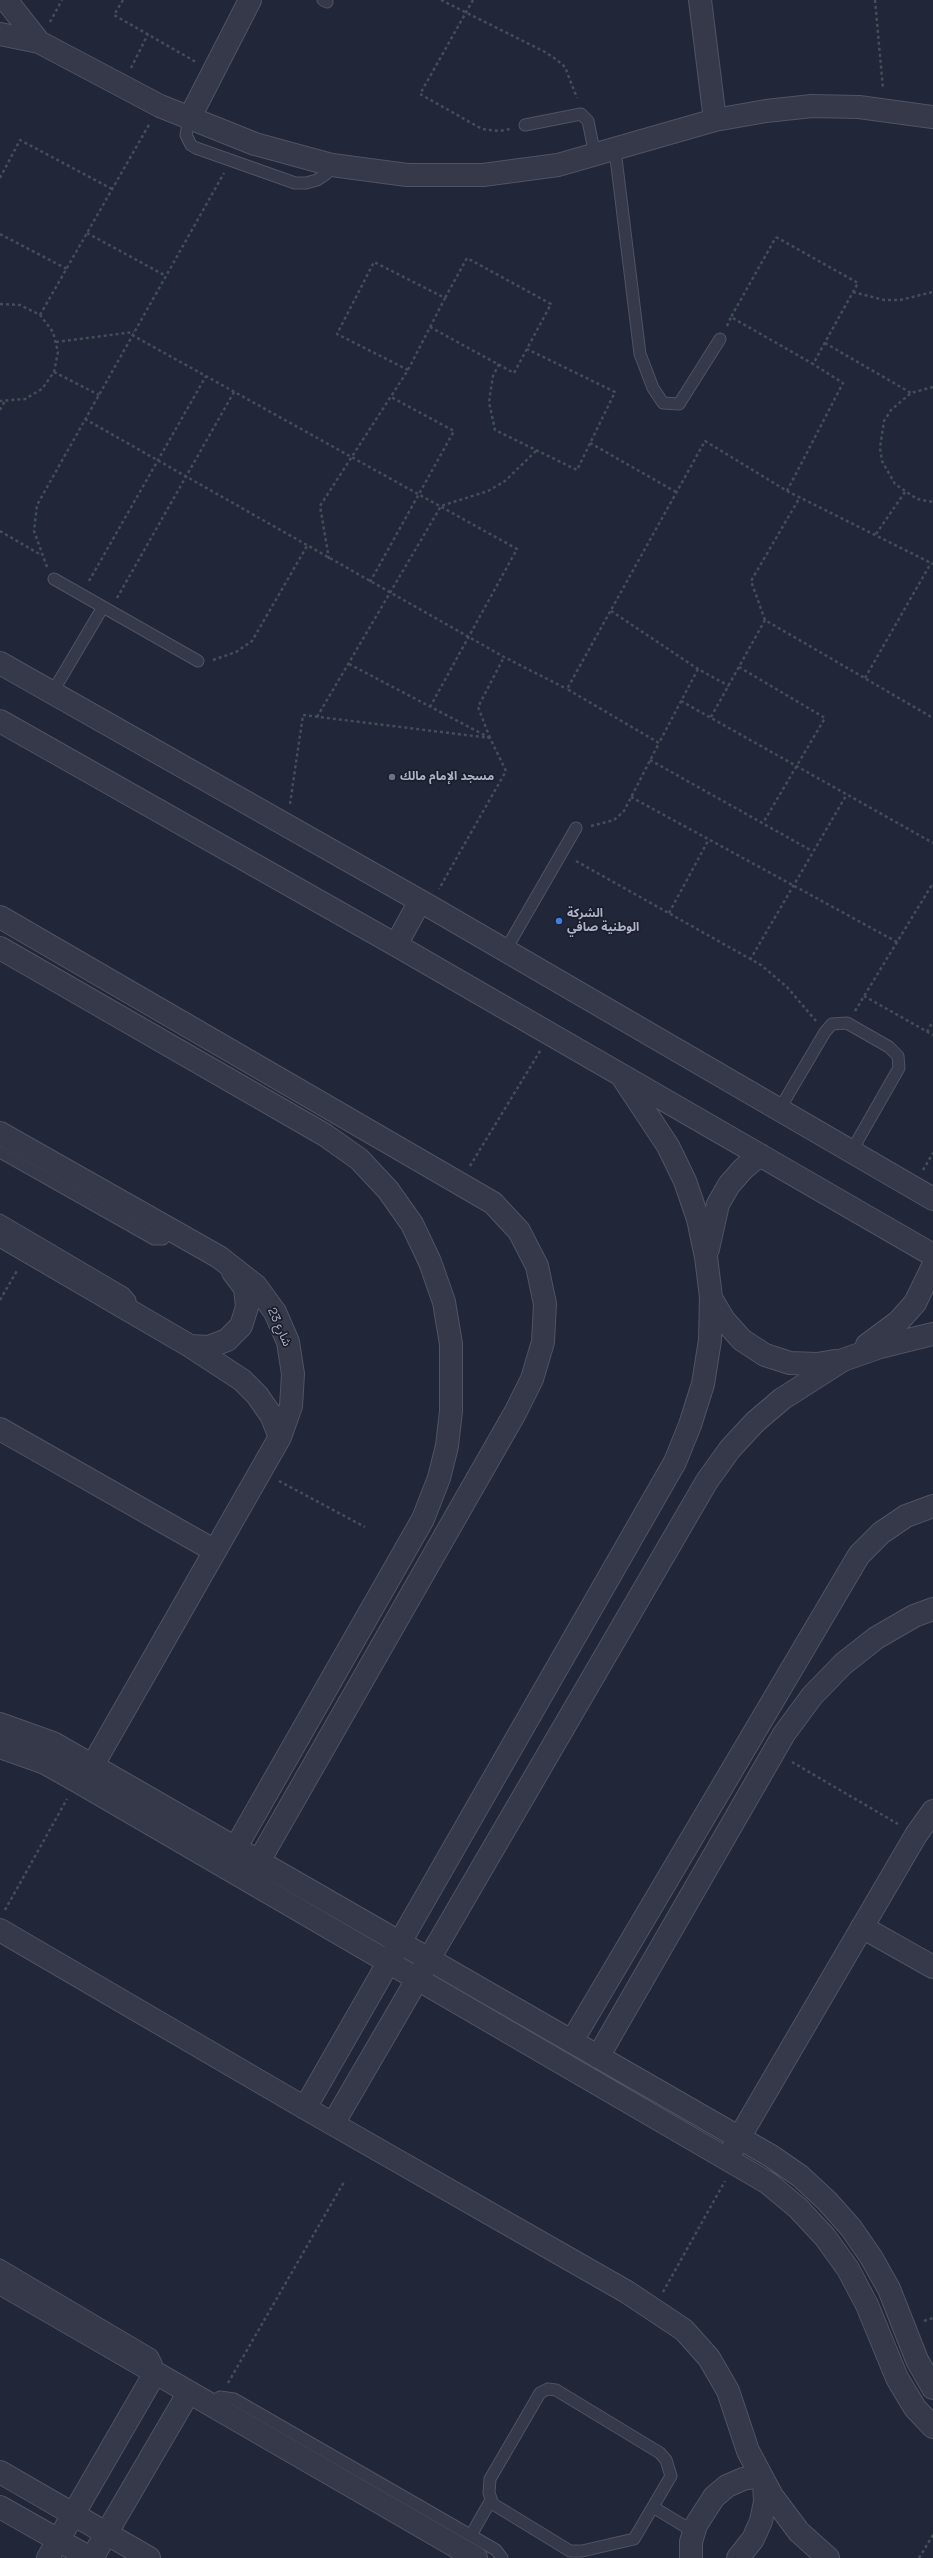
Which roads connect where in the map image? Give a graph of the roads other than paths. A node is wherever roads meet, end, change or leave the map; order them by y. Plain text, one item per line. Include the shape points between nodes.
1 (6, 0) edge
2 (250, 0) edge
3 (700, 0) edge
4 (0, 34) edge
5 (39, 42) junction
6 (933, 117) edge
7 (189, 119) junction
8 (715, 120) junction
9 (525, 125) road end
10 (605, 153) junction
11 (332, 165) junction
12 (720, 339) dead end
13 (54, 579) road end
14 (106, 609) junction
15 (198, 661) road end
16 (0, 664) edge
17 (52, 693) junction
18 (0, 720) edge
19 (576, 828) road end
20 (425, 904) junction
21 (0, 917) edge
22 (396, 945) junction
23 (0, 948) edge
24 (505, 951) junction
25 (164, 1011) junction
26 (153, 1034) junction
27 (621, 1075) junction
28 (779, 1110) junction
29 (0, 1133) edge
30 (0, 1152) edge
31 (851, 1152) junction
32 (760, 1155) junction
33 (933, 1199) edge
34 (0, 1220) edge
35 (170, 1230) junction
36 (0, 1235) edge
37 (933, 1255) edge
38 (218, 1257) junction
39 (706, 1257) junction
40 (933, 1266) edge
41 (711, 1297) junction
42 (128, 1310) junction
43 (933, 1334) edge
44 (190, 1346) junction
45 (843, 1360) junction
46 (0, 1429) edge
47 (280, 1437) junction
48 (933, 1506) edge
49 (215, 1551) junction
50 (933, 1609) edge
51 (0, 1724) edge
52 (0, 1747) edge
53 (92, 1765) junction
54 (80, 1783) junction
55 (933, 1811) edge
56 (236, 1847) junction
57 (259, 1861) junction
58 (2, 1921) edge
59 (862, 1927) junction
60 (399, 1942) junction
61 (428, 1959) junction
62 (387, 1962) junction
63 (933, 1967) edge
64 (416, 1979) junction
65 (572, 2041) junction
66 (598, 2057) junction
67 (305, 2108) junction
68 (333, 2124) junction
69 (739, 2138) junction
70 (731, 2161) junction
71 (0, 2265) edge
72 (0, 2283) edge
73 (155, 2373) junction
74 (933, 2388) edge
75 (189, 2392) junction
76 (214, 2401) junction
77 (933, 2427) edge
78 (0, 2472) edge
79 (762, 2479) junction
80 (491, 2500) junction
81 (0, 2507) edge
82 (653, 2507) junction
83 (73, 2514) junction
84 (694, 2532) junction
85 (107, 2533) junction
86 (470, 2535) junction
87 (53, 2549) edge
88 (91, 2558) edge
89 (149, 2558) edge
90 (476, 2558) edge
91 (502, 2558) edge
92 (691, 2558) edge
93 (738, 2558) edge
94 (828, 2558) edge

1 - 5 street
2 - 7 street
3 - 8 street
4 - 5 street
5 - 7 street
6 - 8 street via 885,110 812,106
7 - 11 street via 255,144
7 - 11 lane via 186,135 191,145 295,183 306,183 326,174
8 - 10 street
9 - 10 lane via 574,114 584,116
10 - 11 street via 521,171 445,177 385,173
10 - 12 lane via 640,354 653,388 663,403 679,404
13 - 14 lane
14 - 15 lane
14 - 17 lane
16 - 17 street
17 - 20 street
18 - 22 street
19 - 24 lane
20 - 22 street
20 - 24 street
21 - 25 street
22 - 27 street
23 - 26 street
24 - 28 street
25 - 26 street
25 - 57 street via 493,1203 519,1231 537,1266 545,1304 543,1342 532,1379 515,1413
26 - 56 street via 324,1135 359,1159 388,1190 412,1224 430,1262 444,1302 451,1344 451,1411 447,1446 439,1478 423,1519
27 - 32 street
27 - 39 street via 668,1146 685,1181 698,1219
28 - 31 street
28 - 31 lane via 825,1032 832,1024 847,1023 894,1051 899,1062 897,1074
29 - 35 street, شارع 23
30 - 35 lane via 154,1239 163,1239
31 - 33 street
32 - 37 street
32 - 39 street via 729,1185 718,1204
34 - 42 lane via 124,1292 130,1300
35 - 38 street, شارع 23
36 - 42 street
38 - 44 street via 245,1288 247,1307 240,1326 227,1340 209,1347
38 - 47 street, شارع 23 via 256,1286 276,1312 288,1342 293,1374 291,1406
39 - 41 street
40 - 45 street via 915,1303 898,1322
41 - 45 street via 724,1320 742,1340 765,1355 790,1363 817,1364
41 - 60 street via 710,1340 703,1384 675,1462
42 - 44 street
43 - 45 street via 880,1347
44 - 47 street via 242,1380 257,1395 271,1415
45 - 61 street via 782,1399 754,1422 710,1476
46 - 49 street
47 - 49 street, شارع 23
48 - 65 street via 906,1516 881,1533 859,1555
49 - 53 street, شارع 23
50 - 66 street via 914,1616 876,1638 843,1664 812,1696 774,1752
51 - 53 street via 53,1743
52 - 54 street via 45,1764
53 - 54 street, شارع 23
53 - 56 street
54 - 62 street
55 - 59 street
56 - 57 street
57 - 60 street
58 - 67 street
59 - 63 street
59 - 69 street
60 - 61 street
60 - 62 street
61 - 64 street
61 - 65 street
62 - 64 street
62 - 67 street
64 - 68 street
64 - 70 street
65 - 66 street
66 - 69 street
67 - 68 street
68 - 79 street via 654,2308 684,2330 709,2358 728,2391 748,2451
69 - 70 street
69 - 74 street via 800,2176 851,2228 889,2289 917,2360
70 - 77 street via 768,2183 798,2208 825,2237 848,2269 867,2304 897,2378 915,2408
71 - 73 lane via 152,2355 156,2363
72 - 73 street
73 - 75 street
73 - 83 street
75 - 76 street
75 - 85 street
76 - 86 lane via 234,2399
76 - 90 street
78 - 83 street
79 - 84 street via 743,2479 727,2486 703,2510
79 - 93 street via 765,2502 761,2521 753,2539
79 - 94 street via 799,2532
80 - 82 lane via 497,2508 563,2548 576,2552 634,2539
80 - 82 lane via 490,2479 540,2393 552,2389 660,2453 666,2460 671,2476
80 - 86 lane
81 - 87 street
82 - 84 lane
83 - 85 street
83 - 87 street
84 - 92 street
85 - 88 street
85 - 89 street
86 - 91 lane via 496,2550
87 - 88 street

